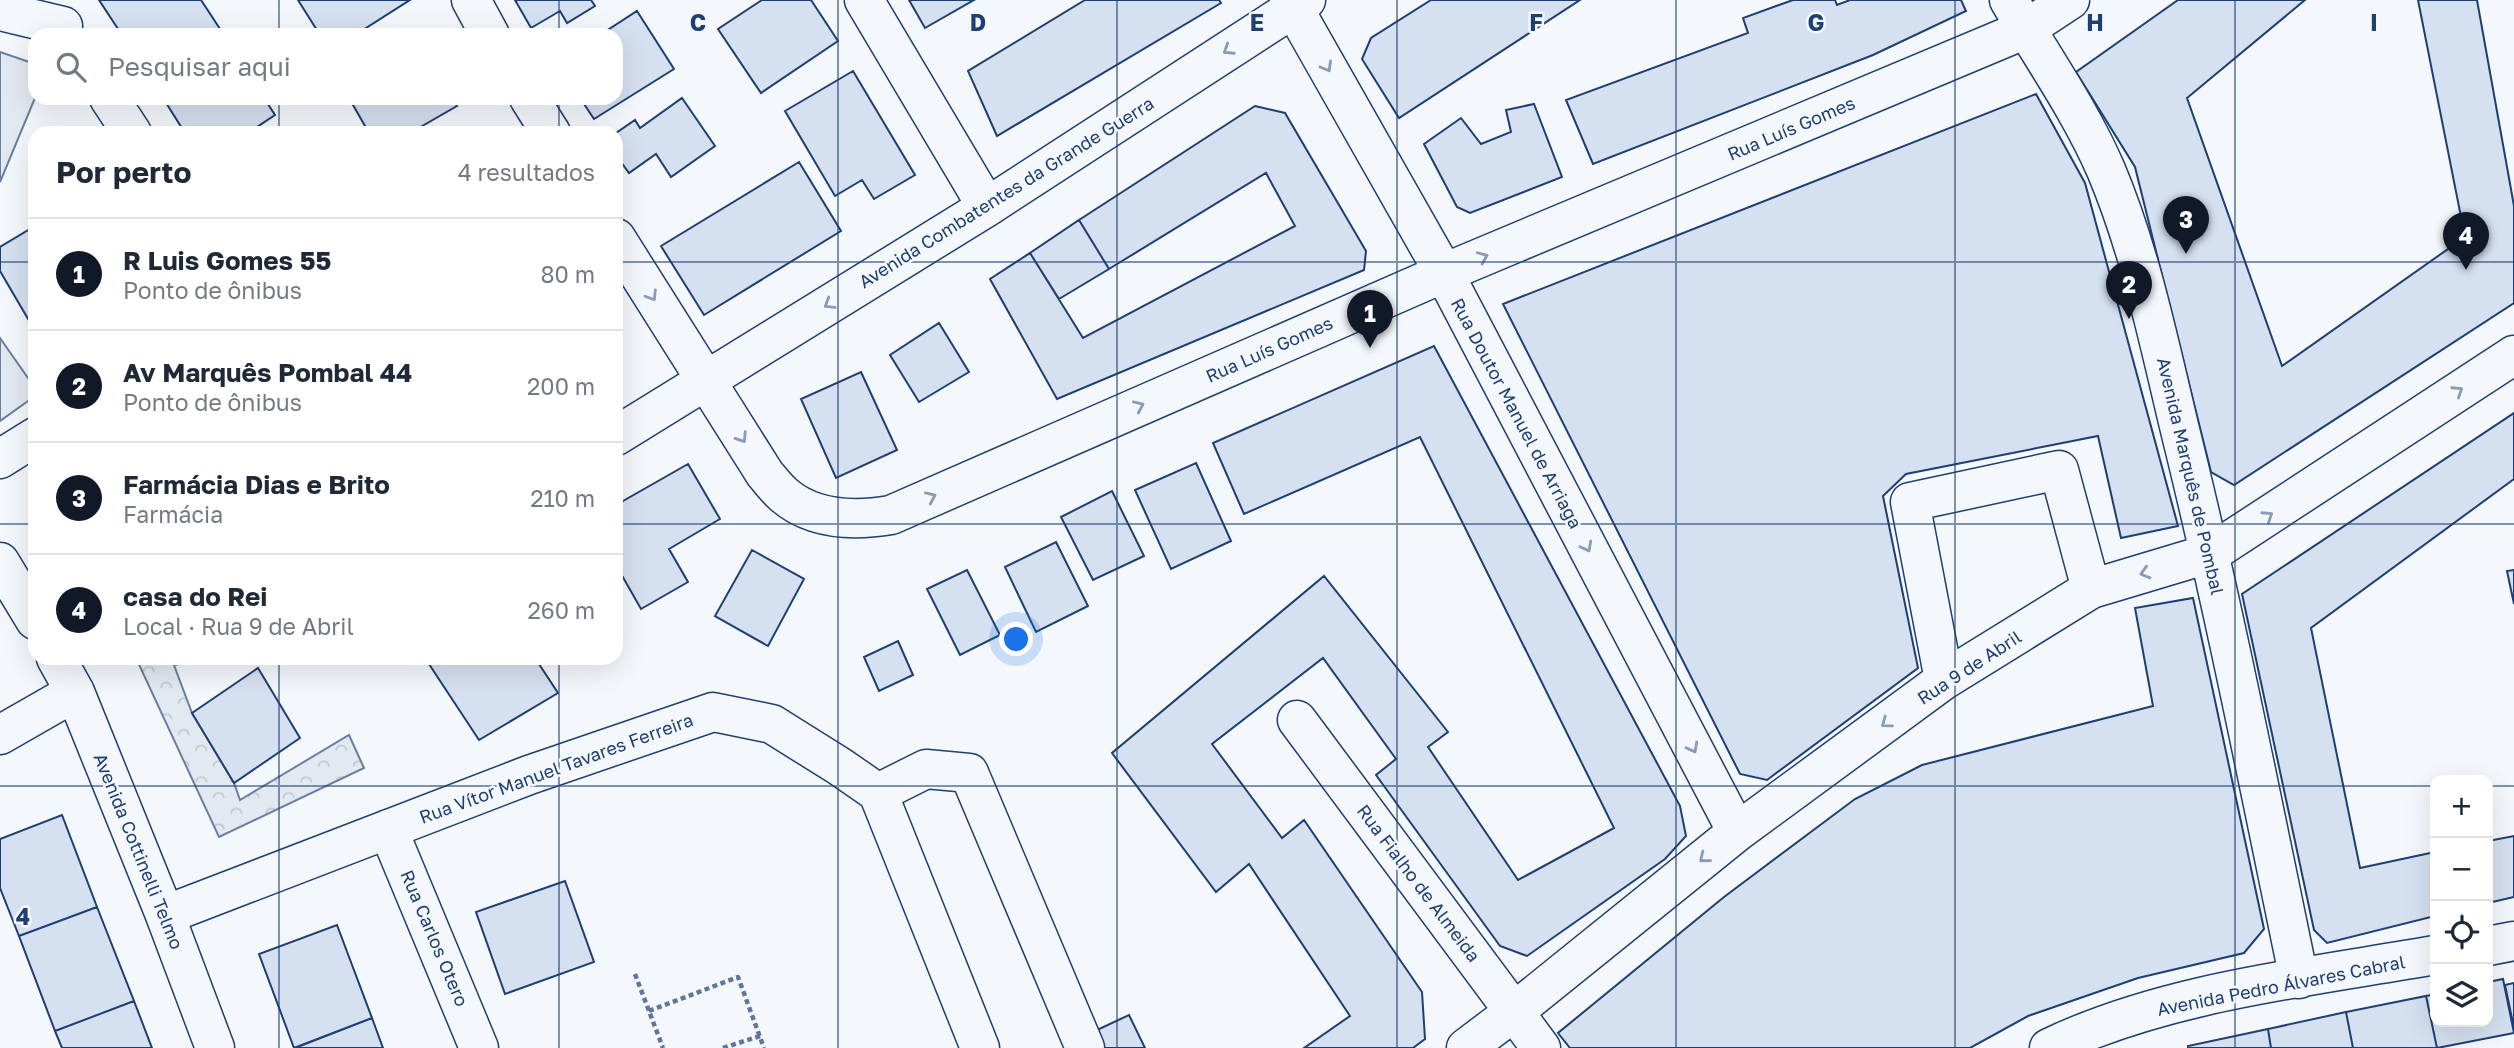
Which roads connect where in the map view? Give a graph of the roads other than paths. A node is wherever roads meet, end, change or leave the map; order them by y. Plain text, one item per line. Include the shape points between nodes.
1 (471, 0) edge
2 (864, 0) edge
3 (2070, 0) edge
4 (1296, 3) edge
5 (0, 10) edge
6 (2017, 15) edge
7 (60, 20) edge
8 (487, 28) edge
9 (114, 105) edge
10 (533, 105) edge
11 (127, 126) edge
12 (547, 126) edge
13 (987, 207) junction
14 (623, 249) edge
15 (1444, 273) junction
16 (2514, 355) edge
17 (705, 380) junction
18 (623, 432) edge
19 (28, 441) edge
20 (0, 459) edge
21 (2210, 553) junction
22 (0, 562) edge
23 (2091, 589) junction
24 (28, 609) edge
25 (60, 665) edge
26 (1944, 680) junction
27 (75, 692) junction
28 (1297, 720) dead end
29 (0, 735) edge
30 (878, 793) junction
31 (388, 829) junction
32 (1737, 832) junction
33 (165, 915) junction
34 (2514, 941) edge
35 (2493, 945) edge
36 (2430, 956) edge
37 (2299, 979) junction
38 (1515, 1011) junction
39 (215, 1048) edge
40 (479, 1048) edge
41 (980, 1048) edge
42 (1085, 1048) edge
43 (1466, 1048) edge
44 (1541, 1048) edge
45 (2049, 1048) edge

1 - 8 street
2 - 13 street
3 - 6 street, Rua Luís Gomes
4 -> 13 street, Avenida Combatentes da Grande Guerra
4 -> 15 street, Rua Doutor Manuel de Arriaga
5 - 7 street
15 -> 6 street, Rua Luís Gomes
6 - 21 street, Avenida Marquês de Pombal via 2075,105 2119,205 2146,290
9 - 11 street
10 - 12 street
13 -> 17 street, Avenida Combatentes da Grande Guerra
14 -> 17 street, Rua Luís Gomes
17 -> 15 street, Rua Luís Gomes via 784,496 833,517 867,519 891,515
15 -> 32 street, Rua Doutor Manuel de Arriaga
21 -> 16 street, Rua 9 de Abril
17 - 18 street, Avenida Combatentes da Grande Guerra
19 - 20 street
21 -> 23 street, Rua 9 de Abril
21 - 37 street, Avenida Marquês de Pombal
22 - 24 street
23 - 26 street, Rua 9 de Abril
23 - 26 street via 2059,470 1910,502
25 - 27 street, Avenida Cottinelli Telmo
26 -> 32 street, Rua 9 de Abril
27 - 29 street
27 - 33 street, Avenida Cottinelli Telmo
28 - 38 street, Rua Fialho de Almeida
30 - 31 street, Rua Vítor Manuel Tavares Ferreira via 772,724 713,712
30 - 41 street
30 - 42 street via 926,769 969,773
31 - 33 street, Rua Vítor Manuel Tavares Ferreira
31 - 40 street, Rua Carlos Otero
32 -> 38 street, Rua 9 de Abril
33 - 39 street, Avenida Cottinelli Telmo
34 - 35 street
36 - 37 street, Avenida Pedro Álvares Cabral
37 - 45 street, Avenida Pedro Álvares Cabral via 2176,1003 2088,1030
38 - 43 street, Rua 9 de Abril
38 - 44 street, Rua Fialho de Almeida

